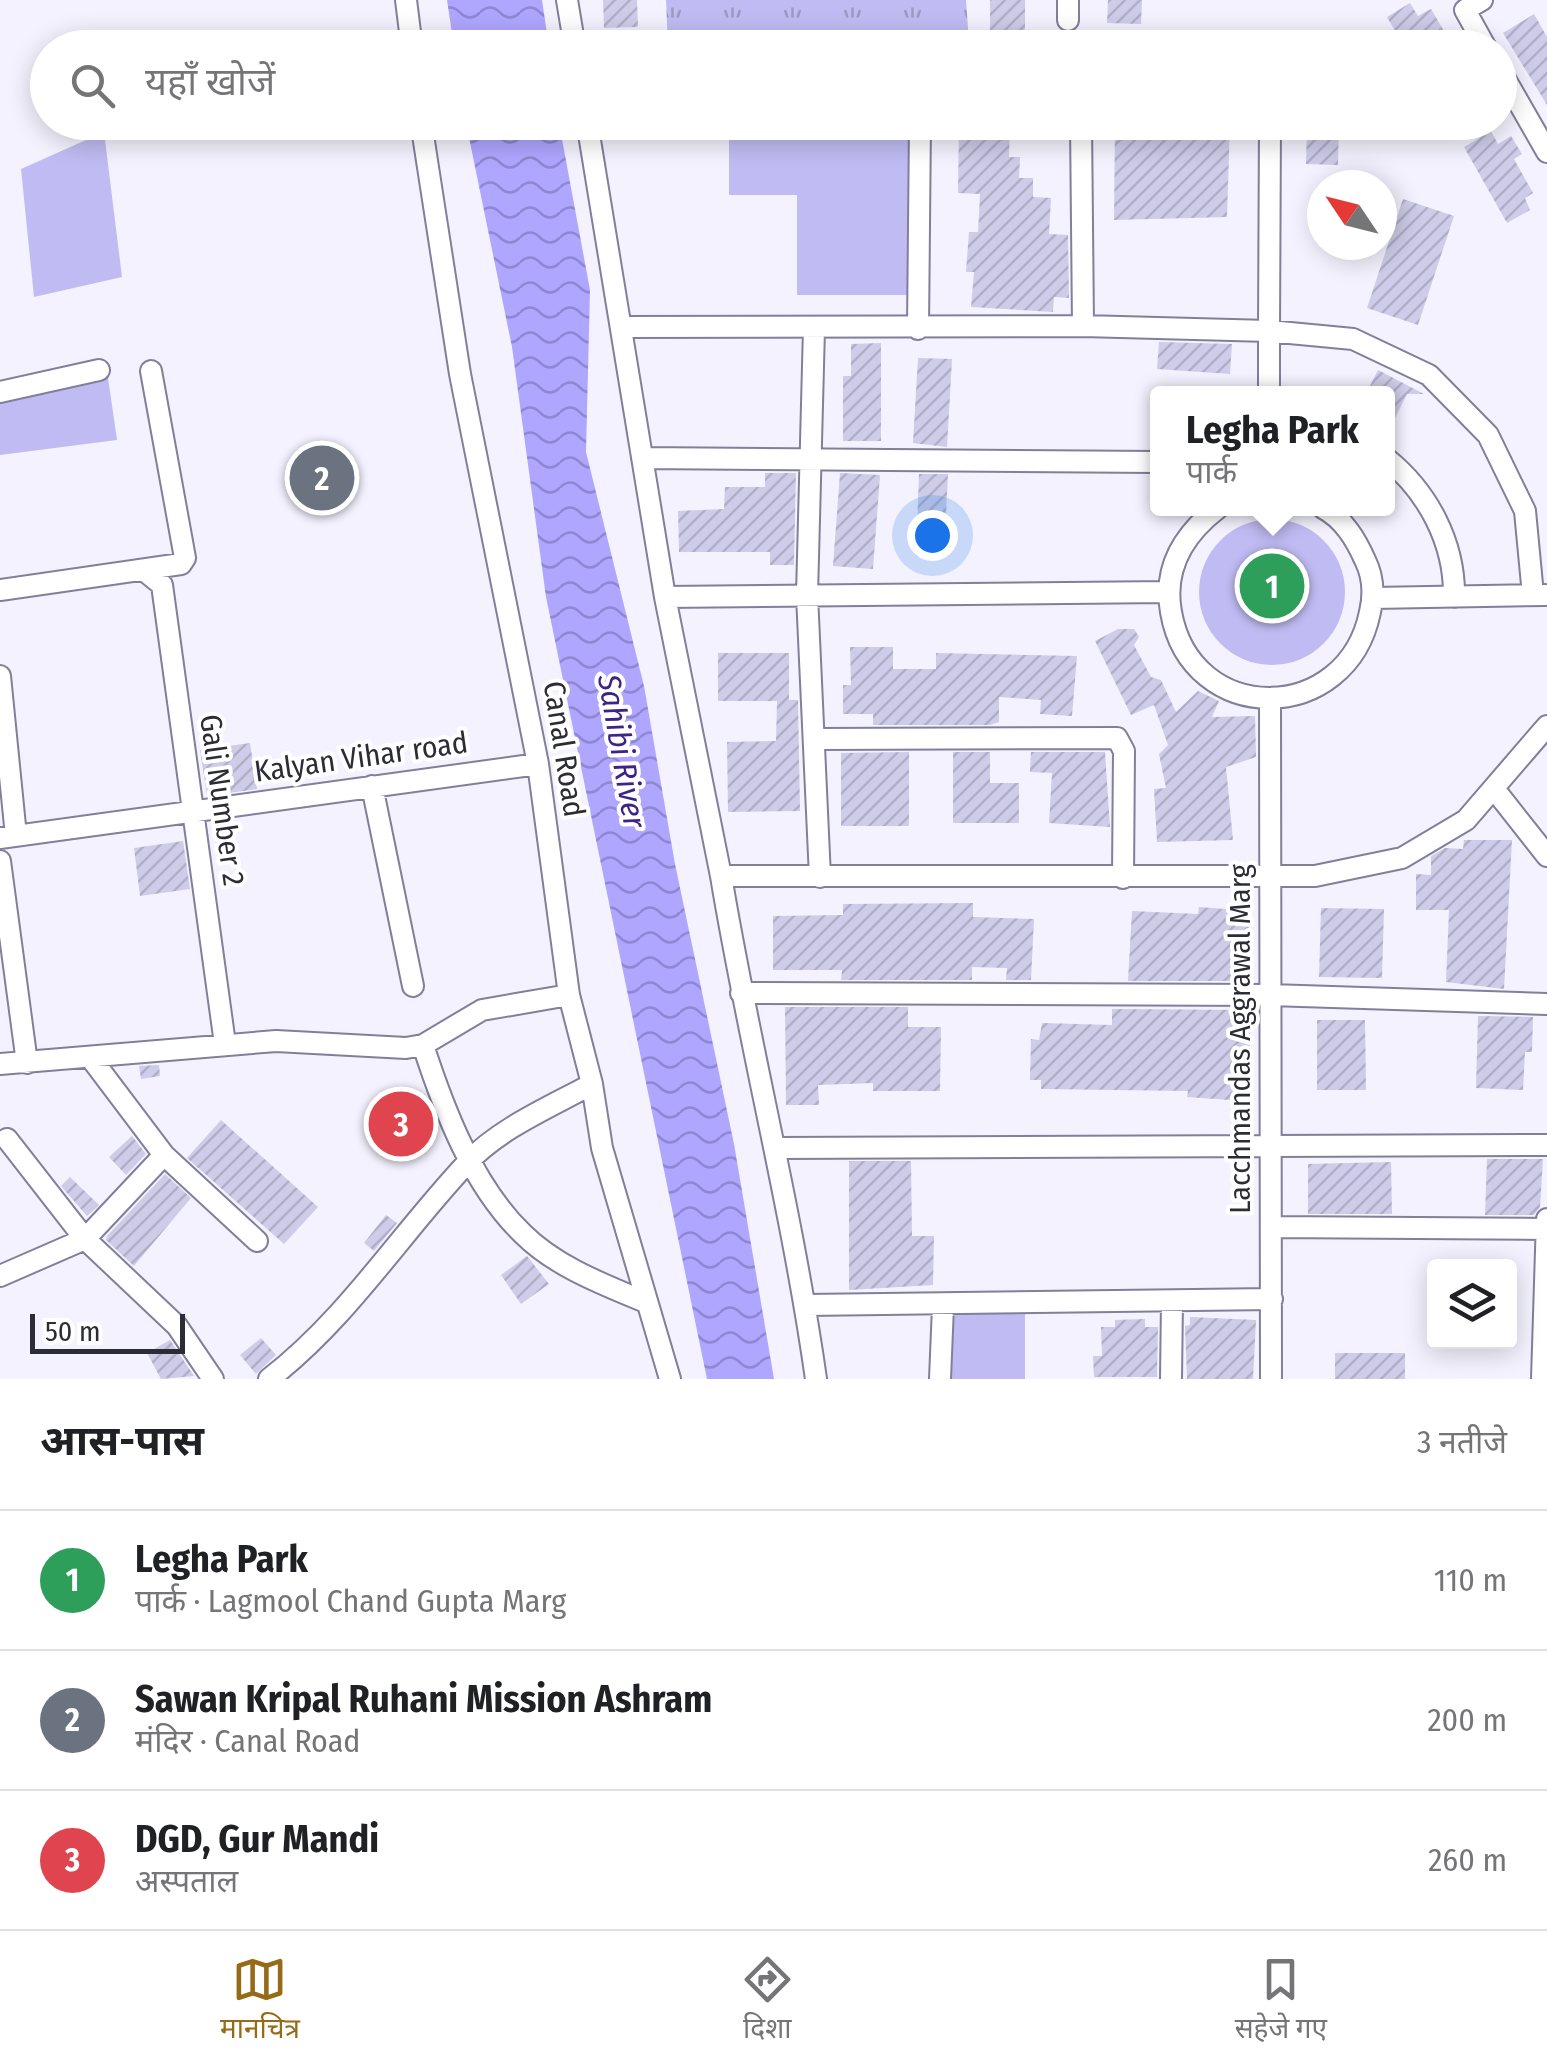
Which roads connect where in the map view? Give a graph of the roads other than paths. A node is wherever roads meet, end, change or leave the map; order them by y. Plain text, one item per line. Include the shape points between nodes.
1 (406, 0) edge
2 (567, 0) edge
3 (1466, 3) edge
4 (410, 30) edge
5 (572, 30) edge
6 (1478, 30) edge
7 (1517, 100) edge
8 (425, 140) edge
9 (590, 140) edge
10 (920, 140) edge
11 (1081, 140) edge
12 (1270, 140) edge
13 (1547, 152) edge
14 (1083, 326) junction
15 (620, 327) junction
16 (814, 328) junction
17 (918, 329) junction
18 (1269, 331) junction
19 (98, 370) dead end
20 (150, 371) dead end
21 (1269, 386) edge
22 (0, 392) edge
23 (808, 456) junction
24 (642, 458) junction
25 (1150, 462) edge
26 (1395, 466) edge
27 (1208, 516) edge
28 (1332, 516) edge
29 (146, 572) junction
30 (0, 588) edge
31 (1167, 592) junction
32 (1540, 595) edge
33 (807, 596) junction
34 (664, 597) junction
35 (1454, 597) junction
36 (1373, 598) junction
37 (0, 676) edge
38 (1270, 698) junction
39 (1547, 726) edge
40 (817, 739) junction
41 (538, 764) junction
42 (372, 786) junction
43 (1495, 790) junction
44 (192, 810) junction
45 (8, 837) edge
46 (1547, 856) edge
47 (0, 861) edge
48 (722, 876) junction
49 (820, 877) junction
50 (1122, 878) junction
51 (1268, 879) junction
52 (413, 986) dead end
53 (741, 993) junction
54 (569, 995) junction
55 (1270, 995) junction
56 (1547, 1004) edge
57 (225, 1044) junction
58 (422, 1045) junction
59 (90, 1057) junction
60 (27, 1063) junction
61 (0, 1064) edge
62 (592, 1084) junction
63 (7, 1139) dead end
64 (1271, 1143) junction
65 (1547, 1145) edge
66 (778, 1148) junction
67 (164, 1155) junction
68 (470, 1160) junction
69 (1547, 1219) edge
70 (1272, 1227) junction
71 (1547, 1229) edge
72 (85, 1239) junction
73 (257, 1241) dead end
74 (0, 1276) edge
75 (1272, 1300) junction
76 (644, 1301) junction
77 (1172, 1301) junction
78 (806, 1305) junction
79 (943, 1306) junction
80 (1546, 1309) edge
81 (213, 1379) edge
82 (269, 1379) edge
83 (670, 1379) edge
84 (816, 1379) edge
85 (940, 1379) edge
86 (1171, 1379) edge
87 (1271, 1379) edge
88 (1542, 1379) edge

1 - 4 street
2 - 5 street
3 - 6 street
7 - 13 street
8 - 41 street, Canal Road via 460,374
9 - 15 street
10 - 17 street
11 - 14 street
12 - 18 street
14 - 17 street
14 - 18 street
15 - 16 street
15 - 24 street
16 - 17 street
16 - 23 street
18 - 21 street
18 - 32 street via 1353,339 1429,375 1488,435 1524,511
19 - 22 street
20 - 29 street via 185,558
23 - 24 street
23 - 25 street
23 - 33 street
24 - 34 street
26 - 35 street via 1415,482 1443,535
27 - 31 street via 1175,557
28 - 36 street via 1354,536 1370,569
29 - 30 street
29 - 44 street, Gali Number 2 via 162,585
31 - 33 street
31 - 38 street via 1175,635 1194,666 1222,688
32 - 35 street
33 - 34 street
33 - 40 street
34 - 48 street
35 - 36 street
36 - 38 street via 1366,634 1347,664 1319,686
37 - 45 street
38 - 51 street, Lacchmandas Aggrawal Marg
39 - 43 street
40 - 49 street
40 - 50 street via 1118,738 1124,751
41 - 42 street, Kalyan Vihar road
41 - 54 street, Canal Road
42 - 44 street, Kalyan Vihar road
42 - 52 street
43 - 46 street
43 - 51 street via 1466,820 1402,858
44 - 45 street, Kalyan Vihar road
44 - 57 street, Gali Number 2
47 - 60 street
48 - 49 street
48 - 53 street
49 - 50 street
50 - 51 street
51 - 55 street, Lacchmandas Aggrawal Marg
53 - 55 street
53 - 66 street
54 - 58 street via 482,1010
54 - 62 street, Canal Road
55 - 56 street
55 - 64 street, Lacchmandas Aggrawal Marg
57 - 58 street
57 - 59 street
58 - 68 street
59 - 60 street
59 - 67 street
60 - 61 street
62 - 68 street via 505,1132
62 - 76 street, Canal Road via 602,1148
63 - 72 street
64 - 65 street
64 - 66 street
64 - 70 street, Lacchmandas Aggrawal Marg
66 - 78 street
67 - 72 street
67 - 73 street
68 - 76 street via 524,1236 586,1277
68 - 82 street via 334,1322
69 - 71 street
70 - 71 street
70 - 75 street, Lacchmandas Aggrawal Marg
71 - 80 street
72 - 74 street
72 - 81 street via 177,1326
75 - 77 street
75 - 87 street, Lacchmandas Aggrawal Marg
76 - 83 street, Canal Road
77 - 79 street
77 - 86 street
78 - 79 street
78 - 84 street
79 - 85 street
80 - 88 street

